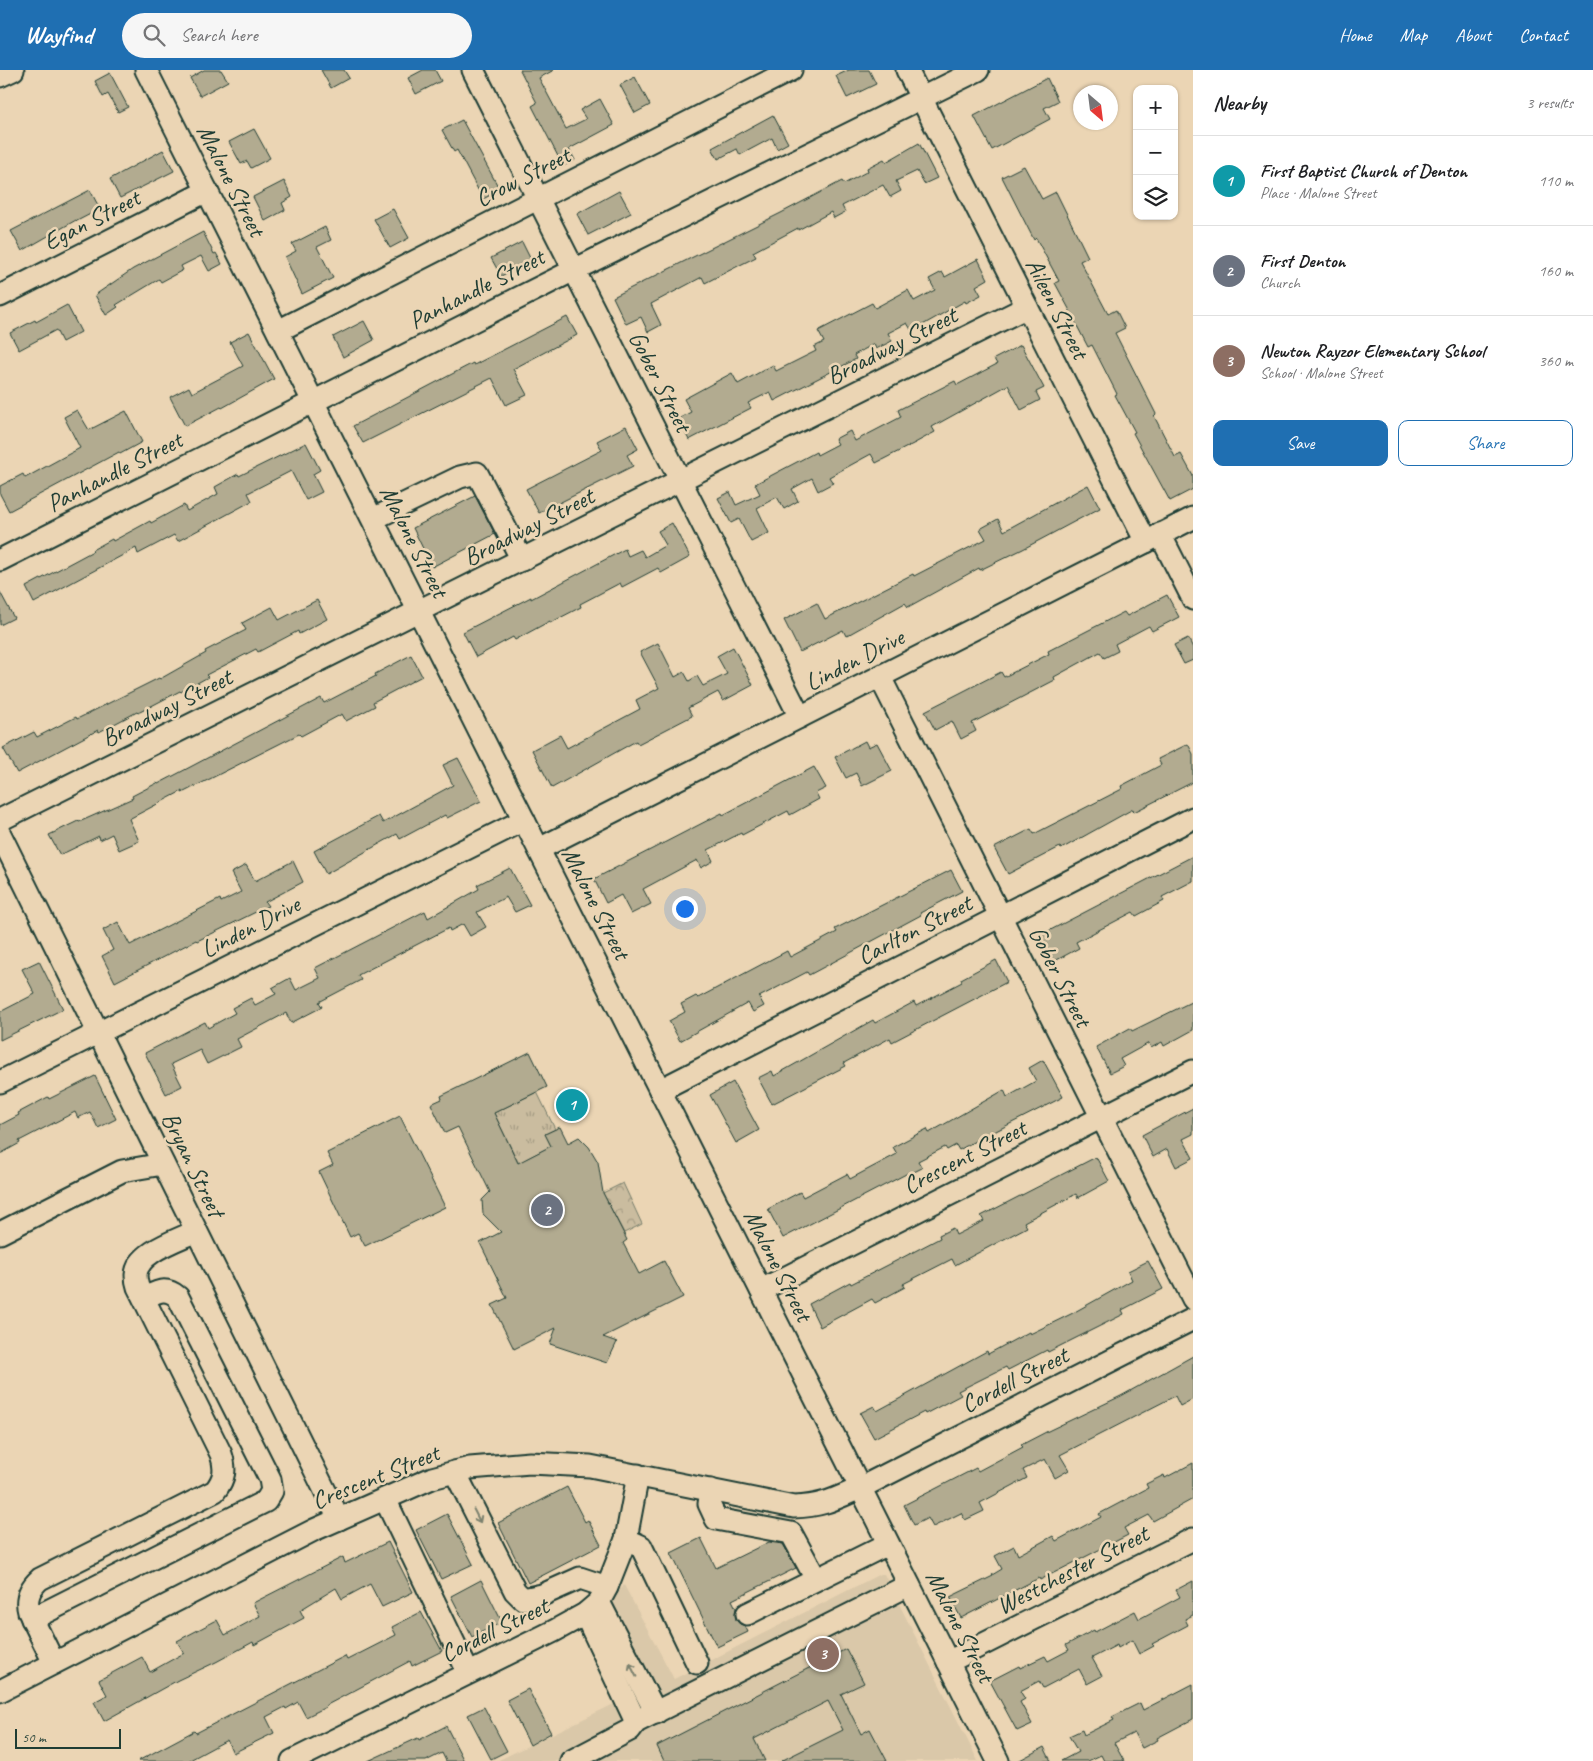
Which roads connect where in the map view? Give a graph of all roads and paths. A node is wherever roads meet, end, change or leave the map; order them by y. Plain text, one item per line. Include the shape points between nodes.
1 (473, 70) edge
2 (791, 70) edge
3 (906, 70) edge
4 (978, 70) edge
5 (148, 71) edge
6 (921, 98) junction
7 (207, 191) junction
8 (538, 199) junction
9 (574, 270) junction
10 (0, 296) edge
11 (1027, 307) junction
12 (278, 331) junction
13 (313, 400) junction
14 (680, 481) junction
15 (1193, 518) edge
16 (373, 519) junction
17 (1153, 538) junction
18 (0, 560) edge
19 (522, 560) junction
20 (1193, 599) edge
21 (419, 611) junction
22 (880, 677) junction
23 (800, 717) junction
24 (1193, 818) edge
25 (0, 820) edge
26 (524, 820) junction
27 (0, 834) edge
28 (539, 849) junction
29 (1000, 916) junction
30 (98, 1033) junction
31 (1193, 1071) edge
32 (0, 1082) edge
33 (660, 1090) junction
34 (1101, 1117) junction
35 (163, 1164) junction
36 (196, 1231) junction
37 (0, 1233) edge
38 (761, 1290) junction
39 (144, 1298) junction
40 (1193, 1299) edge
41 (1193, 1319) edge
42 (455, 1472) junction
43 (638, 1475) junction
44 (860, 1488) junction
45 (711, 1490) junction
46 (385, 1499) junction
47 (339, 1519) junction
48 (1193, 1538) edge
49 (626, 1539) junction
50 (888, 1544) junction
51 (816, 1579) junction
52 (909, 1585) junction
53 (597, 1601) junction
54 (747, 1614) dead end
55 (32, 1618) junction
56 (948, 1662) junction
57 (54, 1663) junction
58 (698, 1663) dead end
59 (468, 1672) junction
60 (0, 1691) edge
61 (656, 1713) junction
62 (636, 1722) junction
63 (292, 1761) edge
64 (571, 1761) edge
65 (998, 1761) edge

1 - 8 street, Gober Street
2 - 8 street, Crow Street
3 - 6 street
4 - 6 street, Panhandle Street
5 - 7 street, Malone Street
6 - 9 street, Panhandle Street
6 - 11 street, Aileen Street
7 - 10 street, Egan Street
7 - 12 street, Malone Street
8 - 9 street, Gober Street
8 - 12 street, Crow Street
9 - 13 street, Panhandle Street
9 - 14 street, Gober Street
11 - 14 street, Broadway Street
11 - 17 street, Aileen Street
12 - 13 street, Malone Street
13 - 16 street, Malone Street
13 - 18 street, Panhandle Street
14 - 19 street, Broadway Street
14 - 23 street, Gober Street
15 - 17 street, Linden Drive
16 - 19 street via 460,477 477,473
16 - 21 street, Malone Street
17 - 20 street, Aileen Street
17 - 22 street, Linden Drive
19 - 21 street, Broadway Street
21 - 25 street, Broadway Street
21 - 26 street, Malone Street
22 - 23 street, Linden Drive
22 - 29 street, Gober Street
23 - 28 street, Linden Drive
24 - 29 street, Carlton Street
26 - 28 street, Malone Street
26 - 30 street, Linden Drive
27 - 30 street, Bryan Street
28 - 33 street, Malone Street
29 - 33 street, Carlton Street
29 - 34 street, Gober Street
30 - 32 street, Linden Drive
30 - 35 street, Bryan Street
31 - 34 street, Crescent Street
33 - 38 street, Malone Street
34 - 38 street, Crescent Street
34 - 40 street, Gober Street
35 - 36 street, Bryan Street
35 - 37 street via 122,1171
36 - 39 street via 156,1249 139,1265 136,1275
36 - 47 street, Bryan Street
38 - 44 street, Malone Street
39 - 55 street via 221,1454 225,1474 215,1490 40,1579 31,1587 28,1596
39 - 55 street via 165,1290 178,1297 270,1479 272,1491 266,1501
41 - 44 street, Cordell Street
42 - 43 street, Crescent Street via 470,1468 550,1463
42 - 46 street, Crescent Street via 432,1478
42 -> 53 street via 515,1591 523,1599 542,1595 580,1578
43 - 45 street, Crescent Street
43 - 49 street
44 - 45 street, Crescent Street via 822,1504 794,1507
44 - 50 street, Malone Street
45 - 51 street via 709,1504 716,1519 791,1533
46 - 47 street, Crescent Street
46 - 59 street
47 - 57 street, Crescent Street
48 - 56 street, Westchester Street
49 - 53 street
49 - 58 street via 641,1546
50 - 51 street
50 - 52 street, Malone Street
51 - 54 street
52 - 56 street, Malone Street
52 - 61 street
53 - 59 street, Cordell Street via 554,1630
61 -> 53 street
53 - 62 street
55 - 57 street
56 - 65 street, Malone Street
57 - 60 street, Crescent Street
59 - 63 street, Cordell Street
61 - 62 street
62 - 64 street via 630,1730

